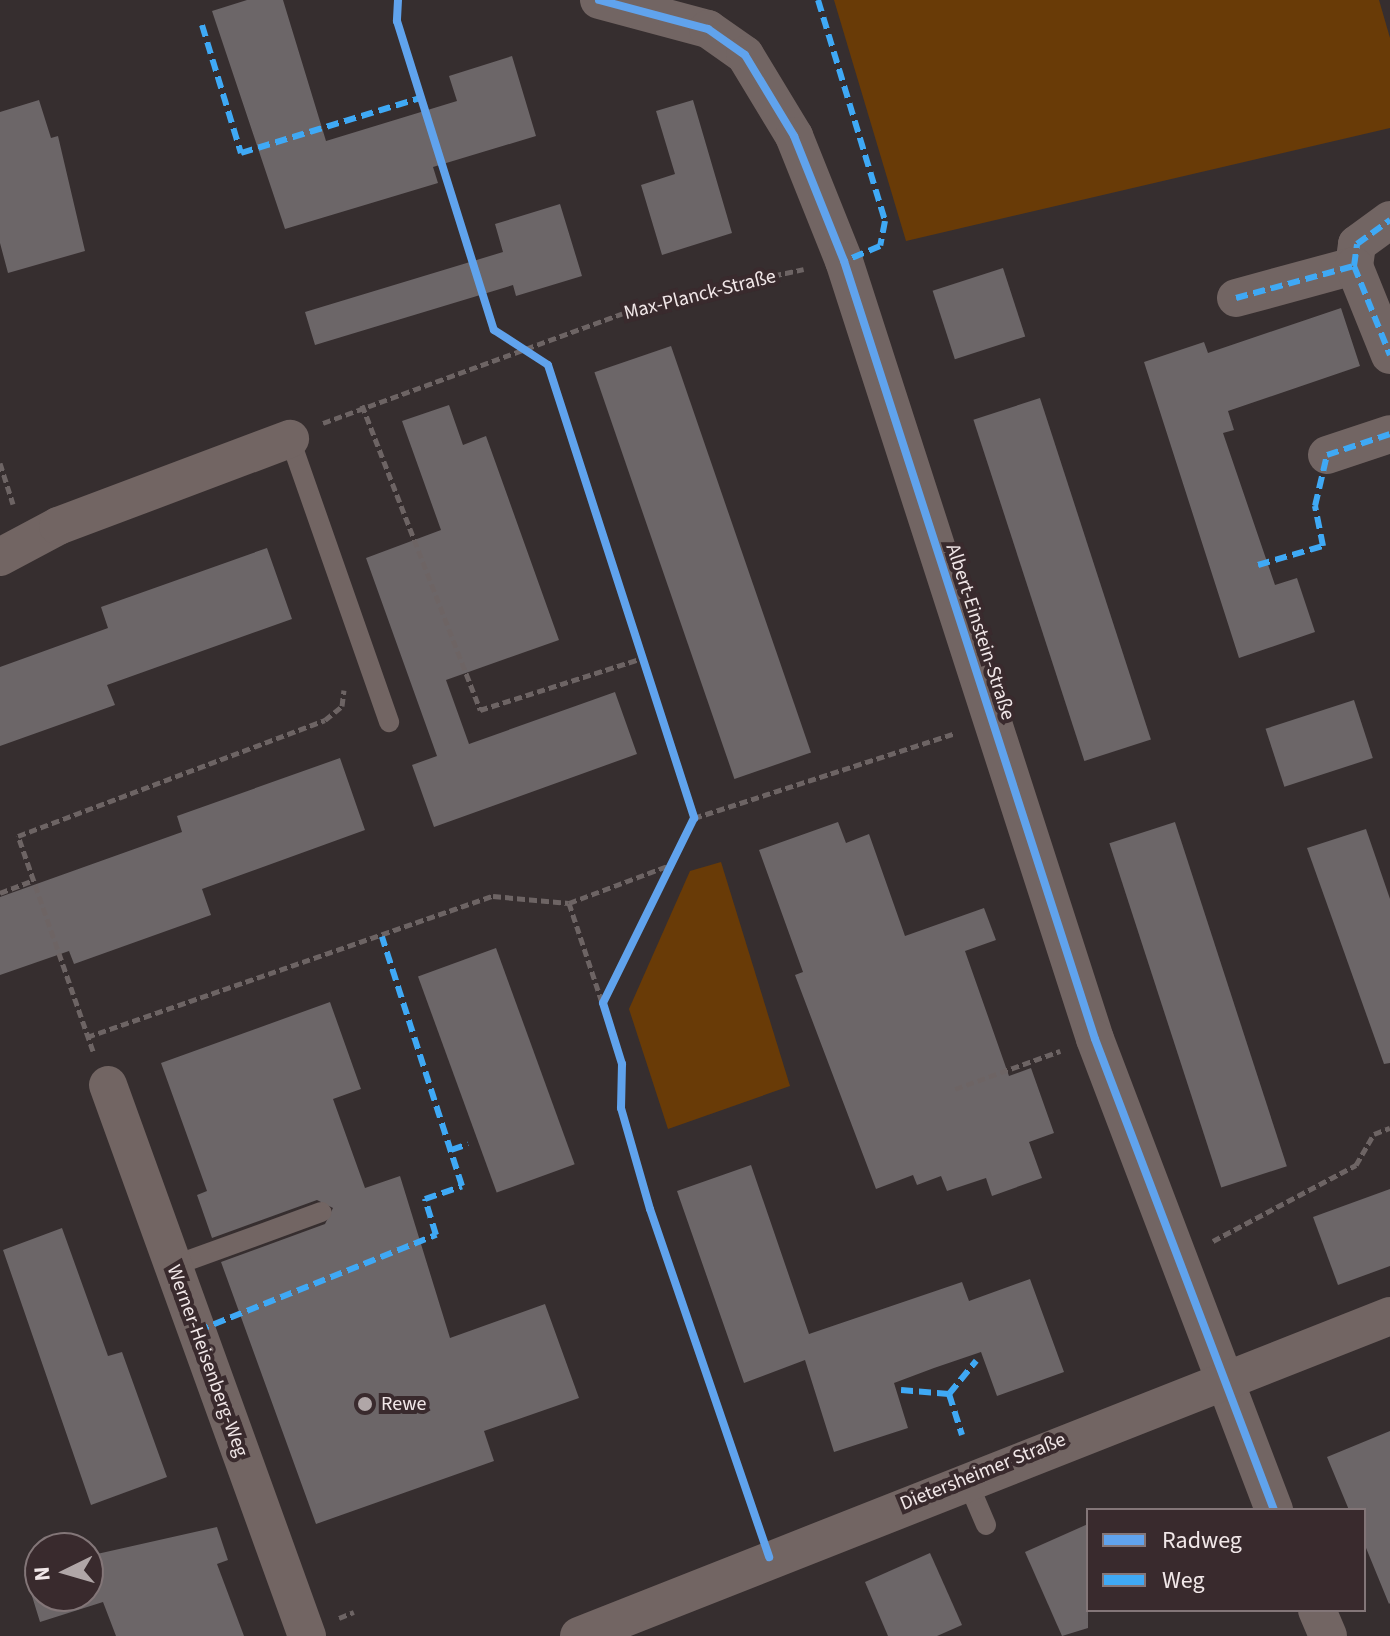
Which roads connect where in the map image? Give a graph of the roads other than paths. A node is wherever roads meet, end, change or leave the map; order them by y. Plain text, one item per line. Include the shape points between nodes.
1 (599, 0) edge
2 (1390, 220) edge
3 (1354, 266) junction
4 (1236, 298) dead end
5 (1390, 355) edge
6 (1390, 434) edge
7 (290, 439) joint
8 (1327, 455) dead end
9 (0, 557) edge
10 (389, 722) dead end
11 (108, 1085) road end
12 (321, 1212) dead end
13 (173, 1266) junction
14 (1390, 1316) edge
15 (1219, 1378) junction
16 (966, 1478) junction
17 (1273, 1508) edge
18 (986, 1525) dead end
19 (1318, 1612) edge
20 (307, 1636) edge
21 (579, 1636) edge
22 (1328, 1636) edge

1 - 15 street, Albert-Einstein-Straße via 708,29 745,55 774,92 844,261 1095,1039
2 - 3 street via 1357,244
3 - 4 street
3 - 5 street
6 - 8 street
7 - 9 street via 136,494
7 - 10 lane
11 - 13 street, Werner-Heisenberg-Weg
12 - 13 lane
13 - 20 street, Werner-Heisenberg-Weg
14 - 15 street, Dietersheimer Straße
15 - 16 street, Dietersheimer Straße
15 - 17 street, Albert-Einstein-Straße
16 - 18 lane
16 - 21 street, Dietersheimer Straße
19 - 22 street

